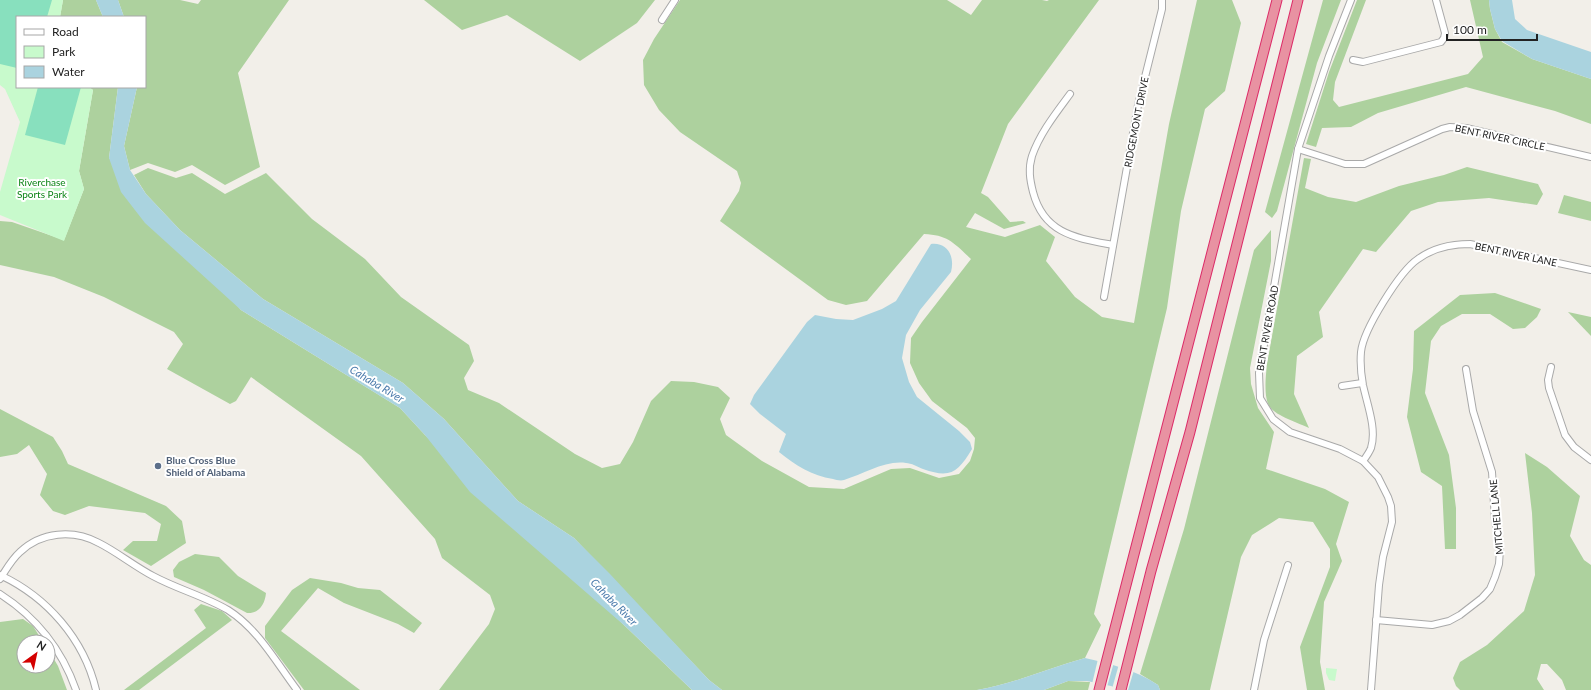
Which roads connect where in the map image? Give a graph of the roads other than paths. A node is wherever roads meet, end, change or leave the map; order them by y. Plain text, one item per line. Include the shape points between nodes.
1 (675, 0) edge
2 (1162, 0) edge
3 (1277, 0) edge
4 (1298, 0) edge
5 (1351, 0) edge
6 (1436, 0) edge
7 (662, 20) dead end
8 (1353, 60) dead end
9 (1070, 94) dead end
10 (1298, 150) junction
11 (1591, 157) edge
12 (1113, 245) junction
13 (1591, 270) edge
14 (1104, 297) dead end
15 (1551, 367) dead end
16 (1466, 369) dead end
17 (1362, 383) junction
18 (1342, 386) dead end
19 (1591, 460) edge
20 (1363, 461) junction
21 (1288, 565) dead end
22 (1, 577) edge
23 (0, 594) edge
24 (1376, 620) junction
25 (76, 690) edge
26 (96, 690) edge
27 (297, 690) edge
28 (1099, 690) edge
29 (1121, 690) edge
30 (1254, 690) edge
31 (1371, 690) edge

1 - 7 street
2 - 12 street, RIDGEMONT DRIVE via 1162,9 1138,105
3 - 28 highway
4 - 29 highway via 1190,432
5 - 10 street, BENT RIVER ROAD via 1329,56
6 - 8 street via 1444,29 1444,38 1438,44 1363,62
9 - 12 street via 1044,130 1032,157 1029,176 1035,201 1048,222 1065,234
10 - 11 street, BENT RIVER CIRCLE via 1340,163 1364,164 1450,127 1466,128
10 - 20 street, BENT RIVER ROAD via 1259,373 1260,398 1273,419 1285,429 1340,449
12 - 14 street, RIDGEMONT DRIVE
13 - 17 street, BENT RIVER LANE via 1470,244 1447,246 1423,256 1401,276 1367,330 1361,350
15 - 19 street via 1548,380 1565,435 1574,447
16 - 24 street, MITCHELL LANE via 1475,417 1492,472 1500,549 1495,577 1490,589 1482,598 1449,621 1432,624
17 - 18 street
17 - 20 street, BENT RIVER LANE via 1372,437 1370,450
20 - 24 street, BENT RIVER ROAD via 1384,486 1391,506 1392,522 1382,557
21 - 30 street via 1264,640
22 - 26 street via 18,584 38,599 65,626 82,654
22 - 27 street via 19,552 41,538 56,534 88,538 153,576 214,603 237,617 260,638
23 - 25 street via 20,609 45,634 64,662
24 - 31 street, BENT RIVER ROAD

